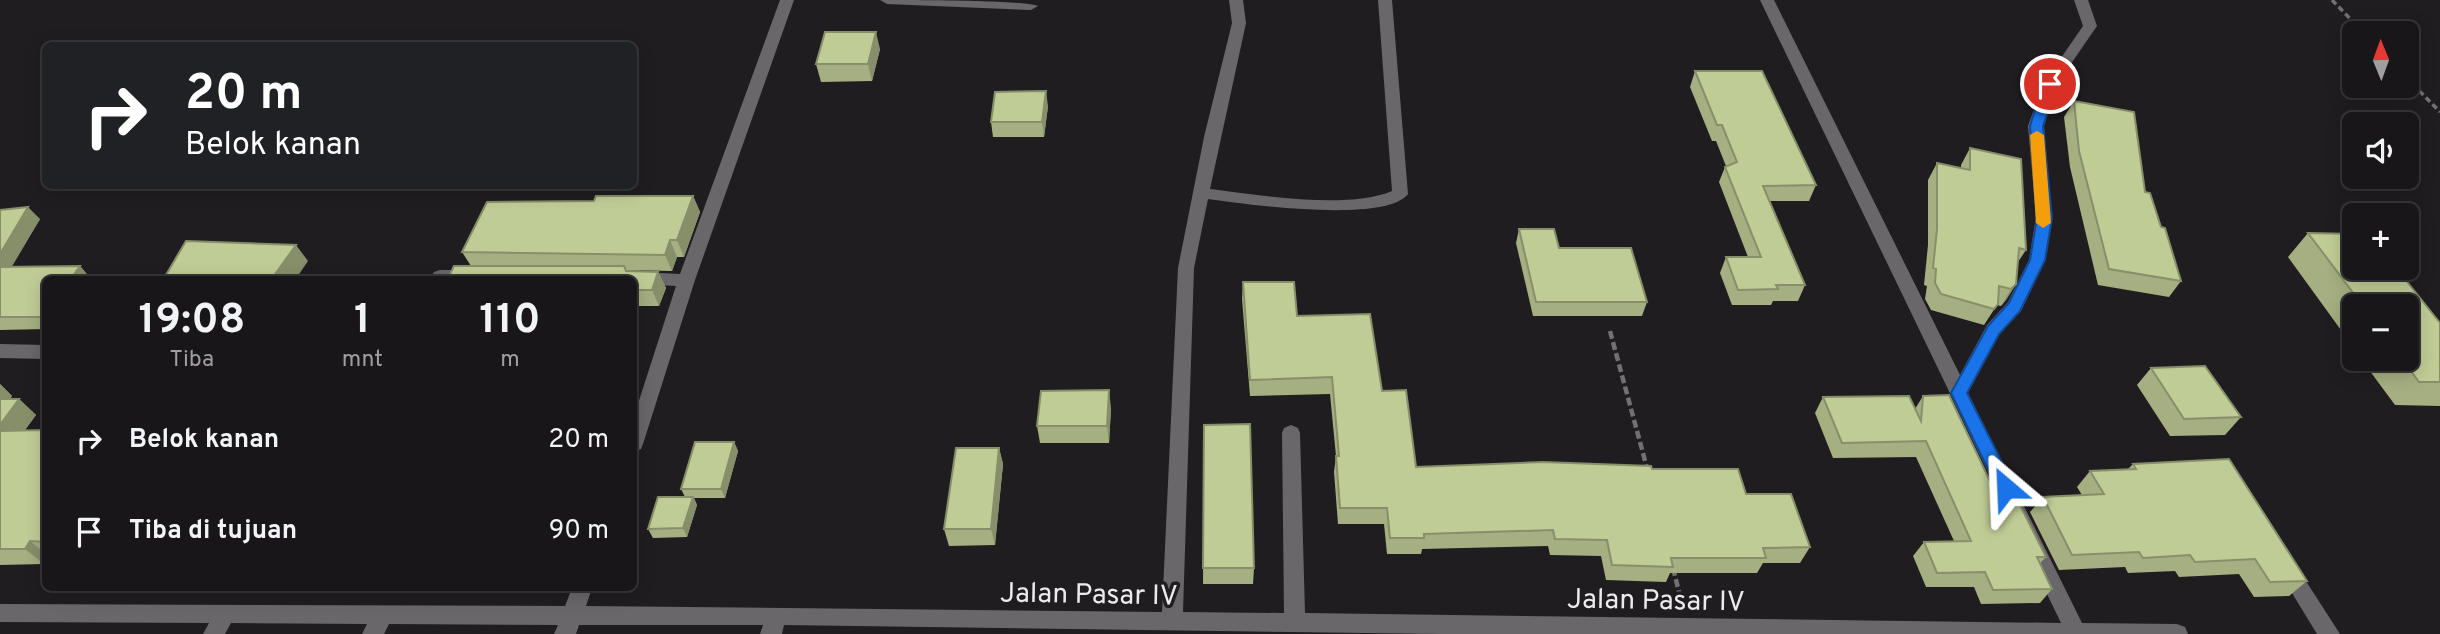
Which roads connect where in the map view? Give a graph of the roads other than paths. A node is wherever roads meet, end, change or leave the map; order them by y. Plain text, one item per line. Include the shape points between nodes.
1 (787, 0) edge
2 (887, 0) edge
3 (1236, 0) edge
4 (1385, 0) edge
5 (1767, 0) edge
6 (2081, 0) edge
7 (1031, 6) dead end
8 (1200, 193) junction
9 (637, 279) edge
10 (686, 280) junction
11 (0, 351) edge
12 (42, 352) edge
13 (1959, 393) junction
14 (1291, 433) dead end
15 (637, 435) edge
16 (2276, 552) edge
17 (581, 591) edge
18 (0, 613) edge
19 (383, 614) junction
20 (225, 615) junction
21 (1172, 622) junction
22 (1295, 622) junction
23 (568, 624) edge
24 (773, 625) edge
25 (901, 627) edge
26 (1748, 631) edge
27 (2076, 632) junction
28 (214, 634) edge
29 (373, 634) edge
30 (2119, 634) edge
31 (2177, 634) edge
32 (2329, 634) edge

1 - 10 street
2 - 7 street
3 - 8 street via 1239,23
4 - 8 street via 1400,194 1377,203 1336,204
5 - 13 street
6 - 13 street via 2090,26 2050,84 2036,126 2044,218 2037,260 2015,306 1993,330
8 - 21 street via 1186,268
9 - 10 street
10 - 15 street
11 - 12 street
13 - 27 street
14 - 22 street
16 - 32 street
17 - 23 street
18 - 20 street, Jalan Pasar IV
19 - 20 street, Jalan Pasar IV
19 - 23 street, Jalan Pasar IV
19 - 29 street
20 - 28 street
21 - 22 street, Jalan Pasar IV
21 - 25 street, Jalan Pasar IV
22 - 26 street, Jalan Pasar IV
23 - 24 street, Jalan Pasar IV
24 - 25 street, Jalan Pasar IV
26 - 27 street, Jalan Pasar IV
27 - 30 street, Jalan Pasar IV
30 - 31 street, Jalan Pasar IV

